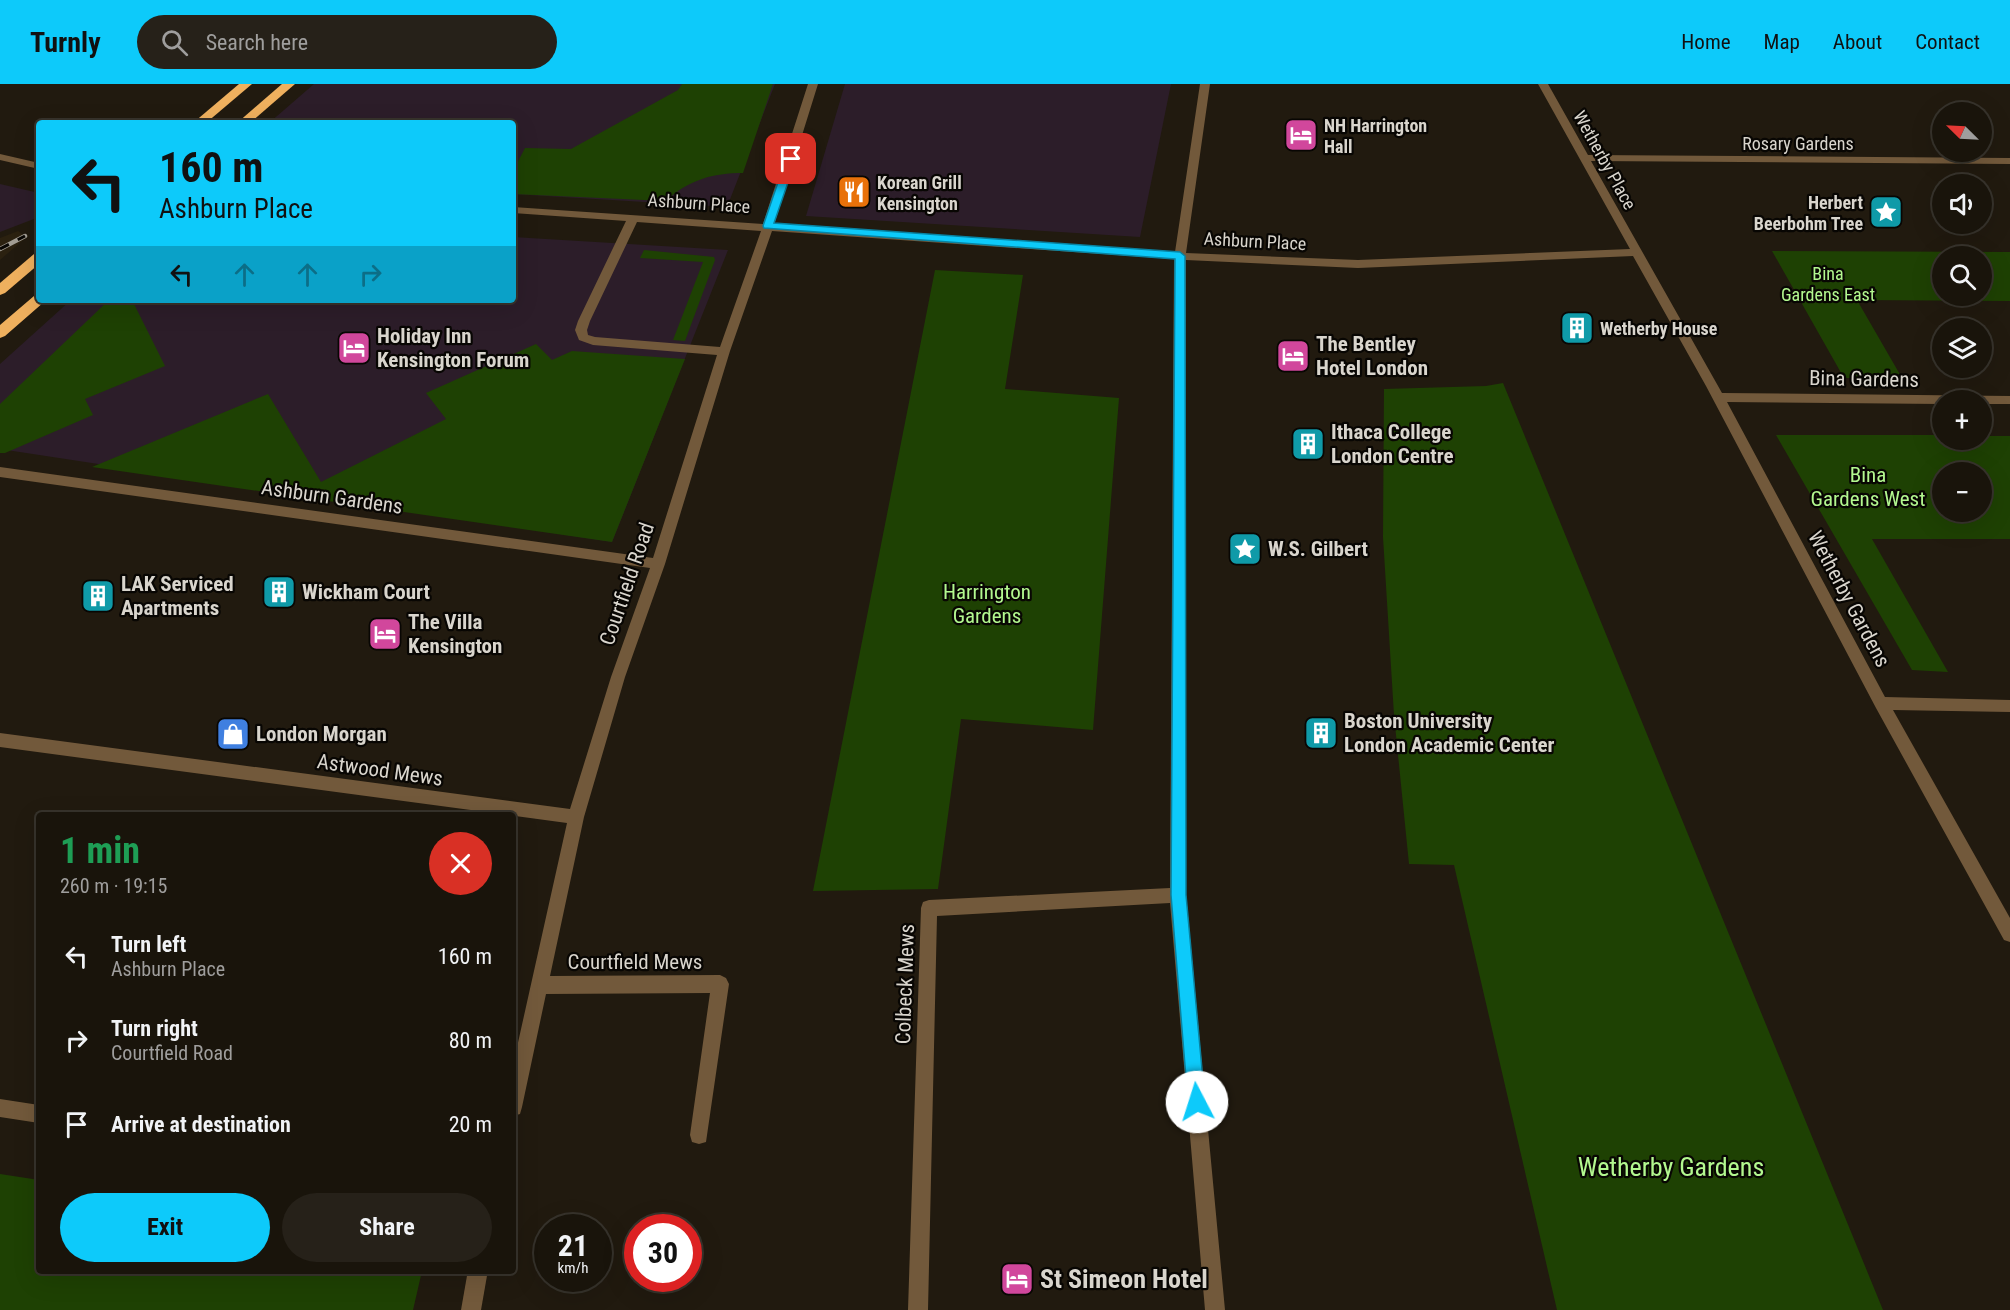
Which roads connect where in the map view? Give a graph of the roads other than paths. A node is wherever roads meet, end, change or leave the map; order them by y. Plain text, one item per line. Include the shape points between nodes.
1 (246, 84) edge
2 (288, 84) edge
3 (813, 84) edge
4 (1205, 84) edge
5 (1543, 84) edge
6 (203, 120) edge
7 (246, 120) edge
8 (0, 157) edge
9 (1586, 158) junction
10 (2010, 161) edge
11 (36, 165) edge
12 (516, 210) edge
13 (634, 217) junction
14 (768, 226) junction
15 (1637, 252) junction
16 (1180, 256) junction
17 (36, 260) edge
18 (0, 290) edge
19 (36, 302) edge
20 (0, 333) edge
21 (724, 351) junction
22 (1718, 397) junction
23 (2010, 400) edge
24 (0, 472) edge
25 (658, 564) junction
26 (1881, 703) junction
27 (2010, 706) edge
28 (0, 741) edge
29 (576, 818) junction
30 (1178, 895) junction
31 (2010, 934) edge
32 (541, 985) junction
33 (516, 1094) edge
34 (0, 1108) edge
35 (36, 1114) edge
36 (699, 1135) dead end
37 (477, 1274) edge
38 (471, 1310) edge
39 (918, 1310) edge
40 (1215, 1310) edge

1 - 6 highway
2 - 7 highway
3 - 14 street, Courtfield Road
4 - 16 street
5 - 9 street, Wetherby Place
8 - 11 street
9 - 10 street, Rosary Gardens
9 - 15 street, Wetherby Place
12 - 13 street, Ashburn Place
13 - 14 street, Ashburn Place
13 - 21 street via 584,321 584,336 593,341
14 - 16 street, Ashburn Place
14 - 21 street, Courtfield Road
15 - 16 street, Ashburn Place via 1358,264
15 - 22 street, Wetherby Gardens
16 - 30 street
17 - 18 highway
19 - 20 highway
21 - 25 street, Courtfield Road
22 - 23 street, Bina Gardens
22 - 26 street, Wetherby Gardens
24 - 25 street, Ashburn Gardens
25 - 29 street, Courtfield Road via 618,677
26 - 27 street
26 - 31 street, Wetherby Gardens
28 - 29 street, Astwood Mews
29 - 32 street, Courtfield Road
30 - 39 street, Colbeck Mews via 929,908
30 - 40 street
32 - 33 street, Courtfield Road
32 - 36 street, Courtfield Mews via 720,984
34 - 35 street
37 - 38 street

